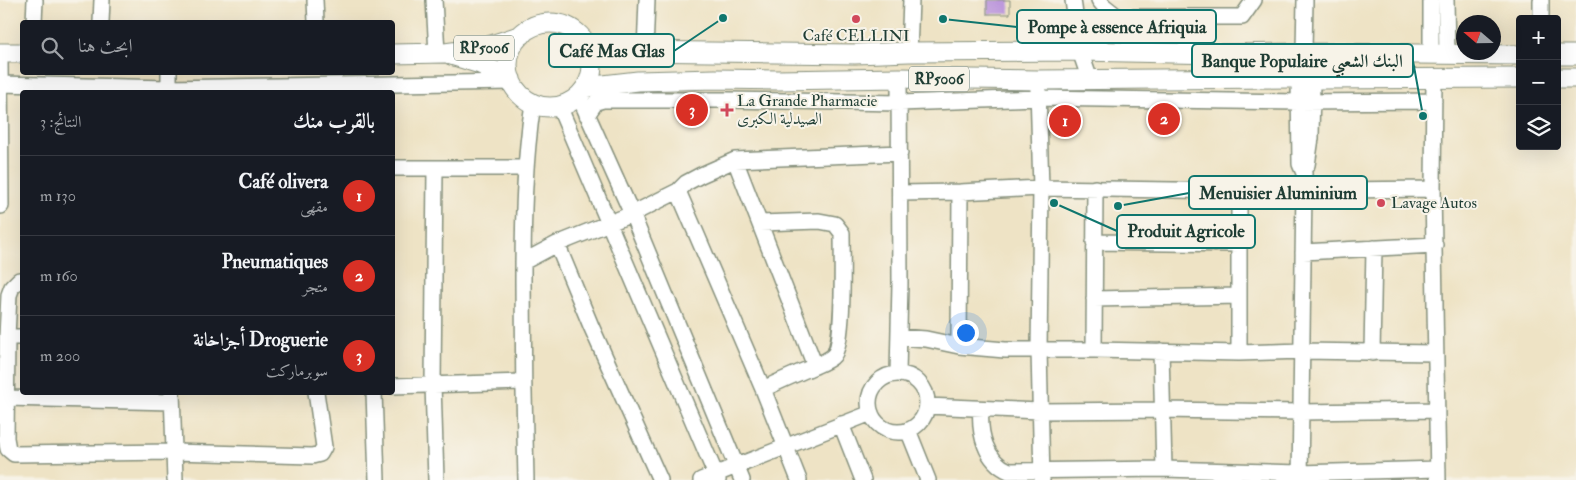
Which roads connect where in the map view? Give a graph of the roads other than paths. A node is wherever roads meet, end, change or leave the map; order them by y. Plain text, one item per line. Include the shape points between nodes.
1 (35, 0) edge
2 (102, 0) edge
3 (315, 0) edge
4 (434, 0) edge
5 (647, 0) edge
6 (911, 0) edge
7 (1073, 0) edge
8 (1099, 0) edge
9 (1254, 0) edge
10 (1305, 0) edge
11 (1431, 0) edge
12 (1446, 0) edge
13 (1541, 0) edge
14 (1541, 15) edge
15 (34, 20) edge
16 (101, 20) edge
17 (316, 20) edge
18 (522, 35) junction
19 (586, 44) junction
20 (1080, 50) junction
21 (645, 51) junction
22 (909, 52) junction
23 (1304, 52) junction
24 (20, 53) edge
25 (441, 53) junction
26 (0, 54) edge
27 (395, 54) edge
28 (1439, 54) junction
29 (1516, 55) edge
30 (1561, 55) edge
31 (1576, 55) edge
32 (899, 78) junction
33 (1516, 78) edge
34 (1561, 78) edge
35 (1576, 78) edge
36 (1434, 79) junction
37 (1090, 80) junction
38 (1305, 80) junction
39 (512, 81) junction
40 (0, 84) edge
41 (169, 84) edge
42 (1038, 89) junction
43 (582, 91) junction
44 (1434, 101) junction
45 (900, 102) junction
46 (1305, 102) junction
47 (533, 103) junction
48 (560, 106) junction
49 (587, 114) junction
50 (900, 153) junction
51 (735, 160) junction
52 (395, 168) edge
53 (435, 168) junction
54 (525, 168) junction
55 (1040, 188) junction
56 (1096, 188) junction
57 (1304, 189) junction
58 (1433, 189) junction
59 (678, 191) junction
60 (1239, 191) junction
61 (960, 192) junction
62 (900, 193) junction
63 (1, 206) dead end
64 (632, 214) junction
65 (609, 223) junction
66 (760, 223) junction
67 (1094, 242) junction
68 (557, 244) junction
69 (1240, 244) junction
70 (1435, 245) junction
71 (1374, 248) junction
72 (1303, 252) junction
73 (523, 262) junction
74 (20, 280) edge
75 (1239, 296) junction
76 (1094, 299) junction
77 (7, 337) junction
78 (20, 337) edge
79 (899, 337) junction
80 (959, 346) junction
81 (1039, 350) junction
82 (1094, 350) junction
83 (1161, 351) junction
84 (1302, 351) junction
85 (1239, 353) junction
86 (1372, 353) junction
87 (1435, 353) junction
88 (815, 366) junction
89 (898, 374) junction
90 (522, 382) junction
91 (433, 384) junction
92 (395, 386) edge
93 (762, 389) junction
94 (316, 395) edge
95 (374, 395) edge
96 (172, 397) edge
97 (6, 398) junction
98 (927, 406) junction
99 (981, 409) junction
100 (1162, 410) junction
101 (1437, 410) junction
102 (1040, 411) junction
103 (1301, 412) junction
104 (871, 413) junction
105 (841, 424) junction
106 (908, 430) junction
107 (786, 447) junction
108 (174, 452) junction
109 (1164, 469) junction
110 (739, 473) edge
111 (1438, 474) edge
112 (1102, 475) edge
113 (1237, 475) edge
114 (1042, 476) edge
115 (1300, 476) edge
116 (1361, 476) edge
117 (716, 477) edge
118 (175, 480) edge
119 (377, 480) edge
120 (436, 480) edge
121 (526, 480) edge
122 (660, 480) edge
123 (701, 480) edge
124 (799, 480) edge
125 (863, 480) edge
126 (928, 480) edge

1 - 15 street
2 - 16 street
3 - 17 street
4 - 25 street
5 - 21 street
6 - 22 street
7 - 20 street
8 - 9 street via 1118,17 1242,17
10 - 23 street
11 - 28 street
12 - 28 street
13 - 14 street
18 - 19 main road, RP5006 via 536,26 555,24 573,30
18 - 25 main road, RP5006 via 482,48
18 - 39 main road, RP5006 via 513,46 510,57
19 - 21 main road, RP5006
19 - 43 main road via 592,68
20 - 22 main road, RP5006
20 - 23 main road, RP5006 via 1218,54
20 - 37 street
21 - 22 main road, RP5006
23 - 28 main road, RP5006
23 - 38 main road via 1317,56 1320,65 1320,72
23 - 38 main road via 1290,58 1288,72
24 - 26 main road
25 - 27 main road, RP5006
25 - 39 main road, RP5006 via 469,60
26 - 40 street
28 - 29 main road, RP5006
30 - 31 main road
32 - 42 main road, RP5006
32 - 43 main road, RP5006 via 638,81
32 - 45 street
33 - 36 main road, RP5006
34 - 35 main road
36 - 38 main road, RP5006
36 - 44 street
37 - 38 main road, RP5006
37 - 42 main road, RP5006
38 - 46 street
39 - 41 street
39 - 47 main road, RP5006 via 522,96
40 - 41 street
40 - 63 street
42 - 45 street
42 - 46 street
42 - 55 street
43 - 48 main road, RP5006
43 - 49 street
44 - 46 street
44 - 58 street
45 - 49 street via 602,100 596,102
45 - 50 street
46 - 57 street via 1309,162 1304,174
47 - 48 main road
47 - 54 street
48 - 65 street
49 - 64 street
50 - 51 street
50 - 62 street
51 - 59 street via 686,183
51 - 66 street
52 - 53 street
53 - 54 street
53 - 91 street
54 - 73 street
55 - 56 street
55 - 61 street
55 - 81 street
56 - 60 street
56 - 67 street
57 - 58 street
57 - 60 street
57 - 72 street
58 - 70 street
59 - 64 street
59 - 93 street
60 - 69 street
61 - 62 street
61 - 80 street
62 - 79 street
64 - 65 street
64 - 110 street
65 - 68 street
65 - 117 street
66 - 88 street
66 - 88 street via 824,221 835,224 842,233 838,347 833,357
67 - 69 street
67 - 76 street
68 - 73 street
68 - 122 street
69 - 75 street
70 - 71 street
70 - 87 street
71 - 72 street
71 - 86 street
72 - 84 street
73 - 90 street
74 - 77 street via 9,295
75 - 76 street
75 - 85 street
76 - 82 street
77 - 78 street
77 - 97 street
79 - 80 street
79 - 89 street
80 - 81 street
81 - 82 street
81 - 102 street
82 - 83 street
83 - 85 street
83 - 100 street
84 - 85 street
84 - 86 street
84 - 103 street
86 - 87 street
87 - 101 street
88 - 93 street
89 - 98 street via 908,375 919,382 926,393
89 - 104 street via 883,378 874,387
90 - 91 street
90 - 121 street
91 - 92 street
91 - 120 street
93 - 107 street
94 - 108 street via 324,447 320,454
95 - 119 street
96 - 97 street
96 - 108 street
97 - 108 street via 6,438 8,449 14,454
98 - 99 street
98 - 106 street via 923,418
99 - 102 street
99 - 114 street via 983,437 994,462 1009,471
100 - 102 street
100 - 103 street
100 - 109 street
101 - 103 street
101 - 111 street
102 - 114 street
103 - 115 street
104 - 105 street
104 - 106 street via 878,424 889,430
105 - 107 street
105 - 125 street
106 - 126 street
107 - 110 street
107 - 124 street
108 - 118 street
109 - 112 street
109 - 113 street
110 - 117 street
111 - 116 street
112 - 114 street
113 - 115 street
115 - 116 street
117 - 123 street

